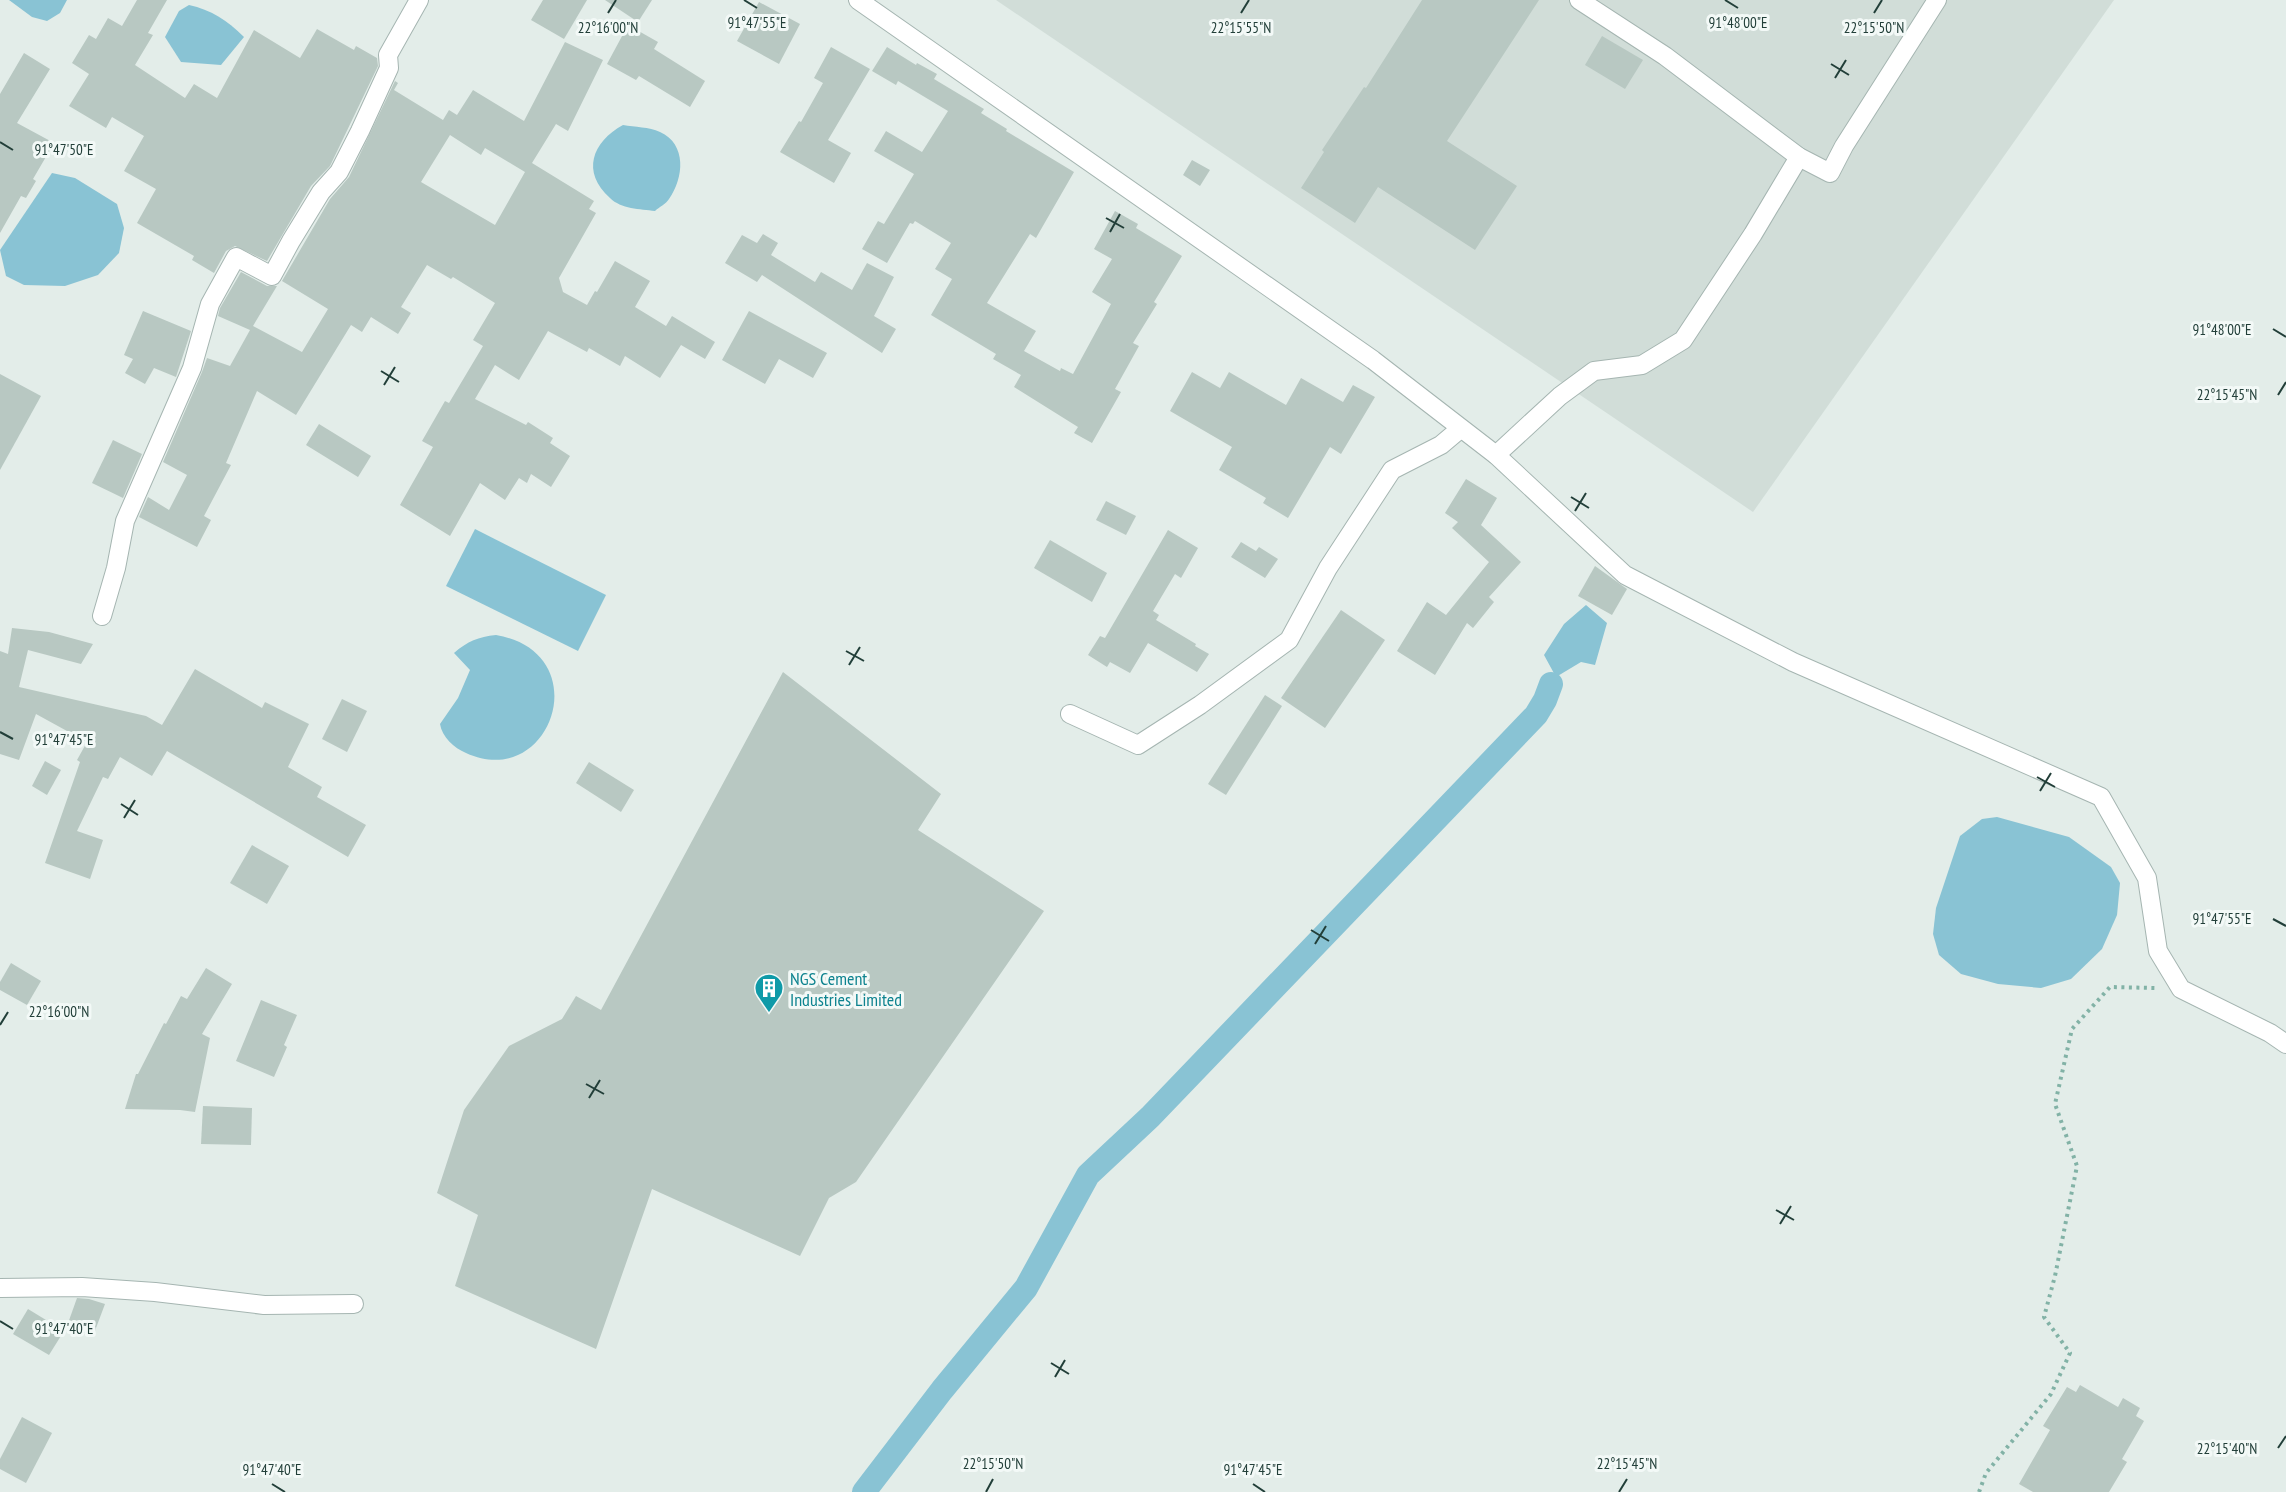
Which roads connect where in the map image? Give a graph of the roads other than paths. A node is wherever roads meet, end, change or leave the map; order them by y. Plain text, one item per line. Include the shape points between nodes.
1 (419, 0) edge
2 (858, 0) edge
3 (1579, 0) edge
4 (1936, 0) edge
5 (1799, 157) junction
6 (1460, 429) junction
7 (1496, 455) junction
8 (102, 616) dead end
9 (1070, 714) dead end
10 (2286, 1044) edge
11 (0, 1288) edge
12 (354, 1304) dead end

1 - 8 street via 388,55 388,68 350,152 321,192 272,276 236,257 210,304 192,368 125,521
2 - 6 street via 1373,360
3 - 5 street via 1665,56
4 - 5 street via 1830,173
5 - 7 street via 1683,340 1642,365 1594,371 1560,396
6 - 7 street
6 - 9 street via 1441,445 1392,470 1328,568 1289,640 1236,679 1138,745
7 - 10 street via 1625,574 1793,662 2101,797 2147,878 2158,951 2181,989
11 - 12 street via 82,1287 264,1305

